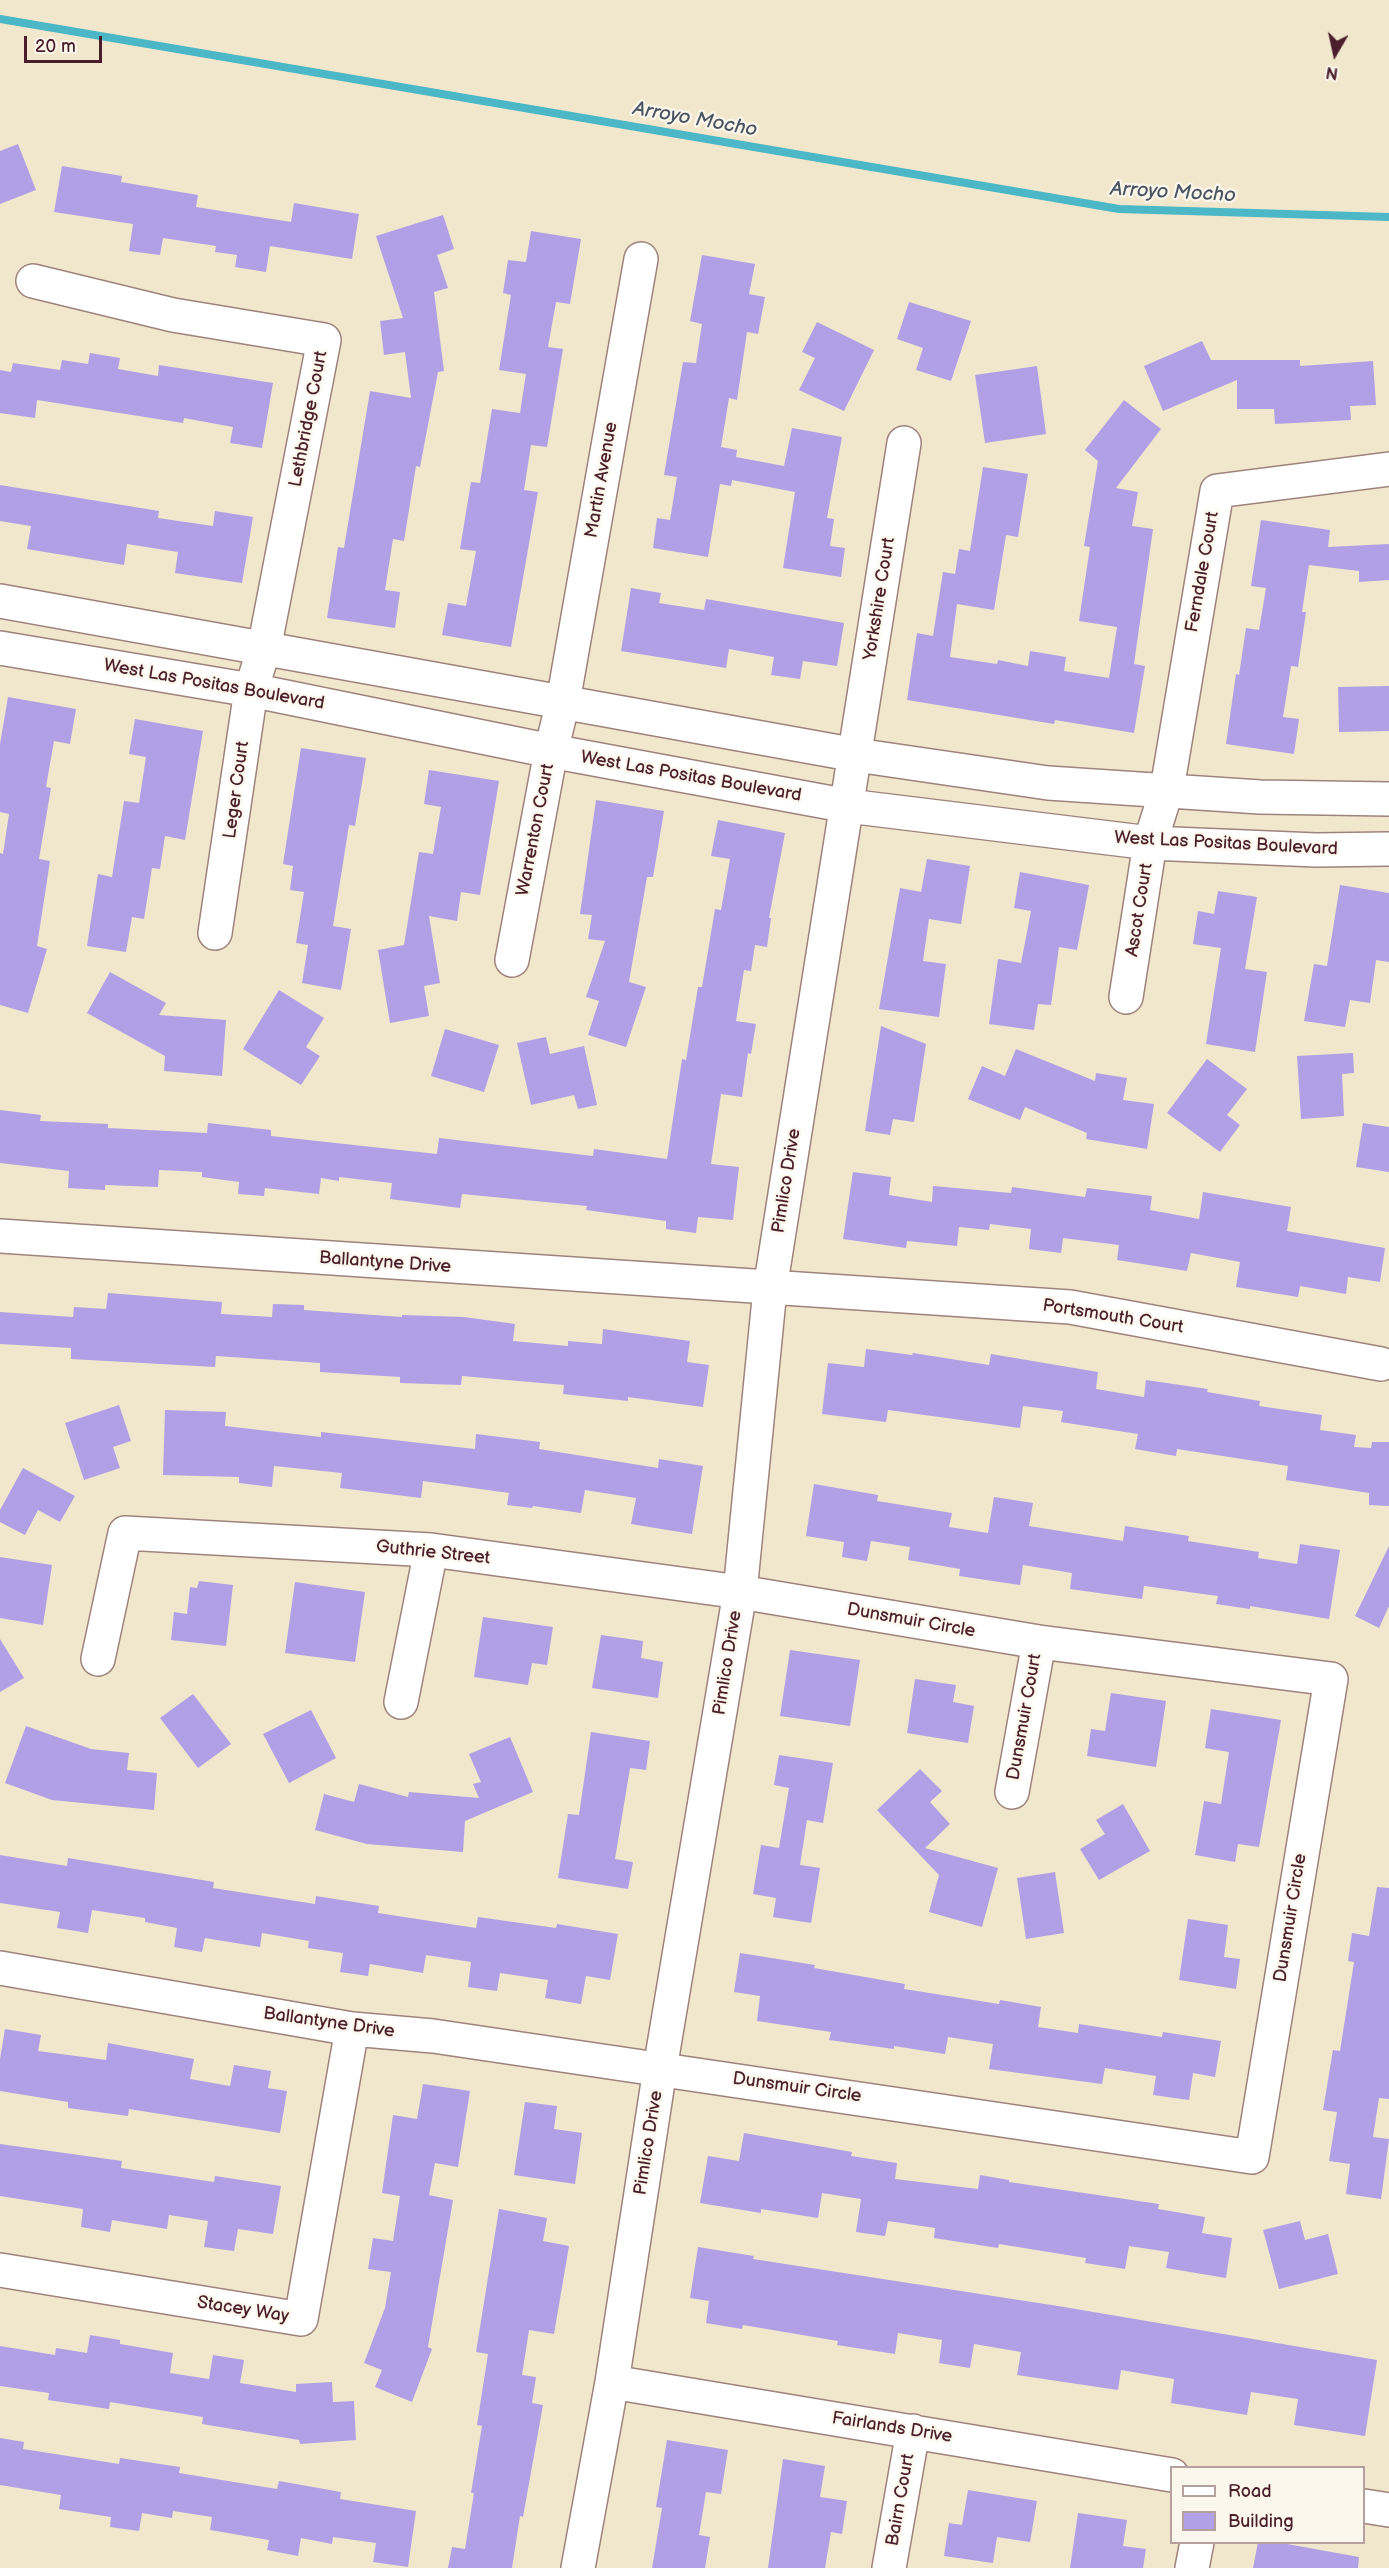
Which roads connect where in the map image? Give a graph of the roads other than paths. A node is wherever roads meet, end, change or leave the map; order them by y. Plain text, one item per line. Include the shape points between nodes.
1 (641, 259) dead end
2 (33, 281) dead end
3 (904, 443) dead end
4 (1389, 469) edge
5 (0, 600) edge
6 (0, 648) edge
7 (264, 648) junction
8 (251, 690) junction
9 (563, 702) junction
10 (551, 751) junction
11 (856, 755) junction
12 (1167, 789) junction
13 (1389, 799) edge
14 (848, 806) junction
15 (1150, 843) junction
16 (1389, 849) edge
17 (215, 933) dead end
18 (512, 960) dead end
19 (1126, 997) dead end
20 (0, 1236) edge
21 (770, 1289) junction
22 (1381, 1364) dead end
23 (431, 1550) junction
24 (740, 1592) junction
25 (1039, 1642) junction
26 (98, 1659) dead end
27 (400, 1702) dead end
28 (1012, 1792) dead end
29 (0, 1968) edge
30 (352, 2029) junction
31 (660, 2069) junction
32 (0, 2270) edge
33 (612, 2382) junction
34 (913, 2431) junction
35 (1170, 2475) edge
36 (1365, 2506) edge
37 (1389, 2510) edge
38 (1197, 2544) edge
39 (578, 2568) edge
40 (889, 2568) edge
41 (1192, 2568) edge

1 - 9 street, Martin Avenue
2 - 7 street, Lethbridge Court via 173,315 324,340
3 - 11 street, Yorkshire Court
4 - 12 street, Ferndale Court via 1217,491
5 - 7 street
6 - 8 street, West Las Positas Boulevard
7 - 8 street, Leger Court
7 - 9 street
8 - 10 street, West Las Positas Boulevard
8 - 17 street, Leger Court
9 - 10 street, Warrenton Court
9 - 11 street
10 - 14 street, West Las Positas Boulevard
10 - 18 street, Warrenton Court
11 - 12 street via 1048,783
11 - 14 street, Pimlico Drive
12 - 13 street via 1260,797
12 - 15 street, Ascot Court
14 - 15 street, West Las Positas Boulevard
14 - 21 street, Pimlico Drive
15 - 16 street, West Las Positas Boulevard
15 - 19 street, Ascot Court
20 - 21 street, Ballantyne Drive
21 - 22 street, Portsmouth Court via 1070,1308
21 - 24 street, Pimlico Drive
23 - 24 street, Guthrie Street
23 - 26 street, Guthrie Street via 125,1533
23 - 27 street
24 - 25 street, Dunsmuir Circle
24 - 31 street, Pimlico Drive
25 - 28 street, Dunsmuir Court
25 - 31 street, Dunsmuir Circle via 1331,1679 1252,2157
29 - 30 street, Ballantyne Drive
30 - 31 street, Ballantyne Drive via 433,2036
30 - 32 street, Stacey Way via 301,2319
31 - 33 street, Pimlico Drive
33 - 34 street, Fairlands Drive
33 - 39 street, Pimlico Drive
34 - 35 street, Fairlands Drive
34 - 40 street, Bairn Court
36 - 37 street
38 - 41 street

